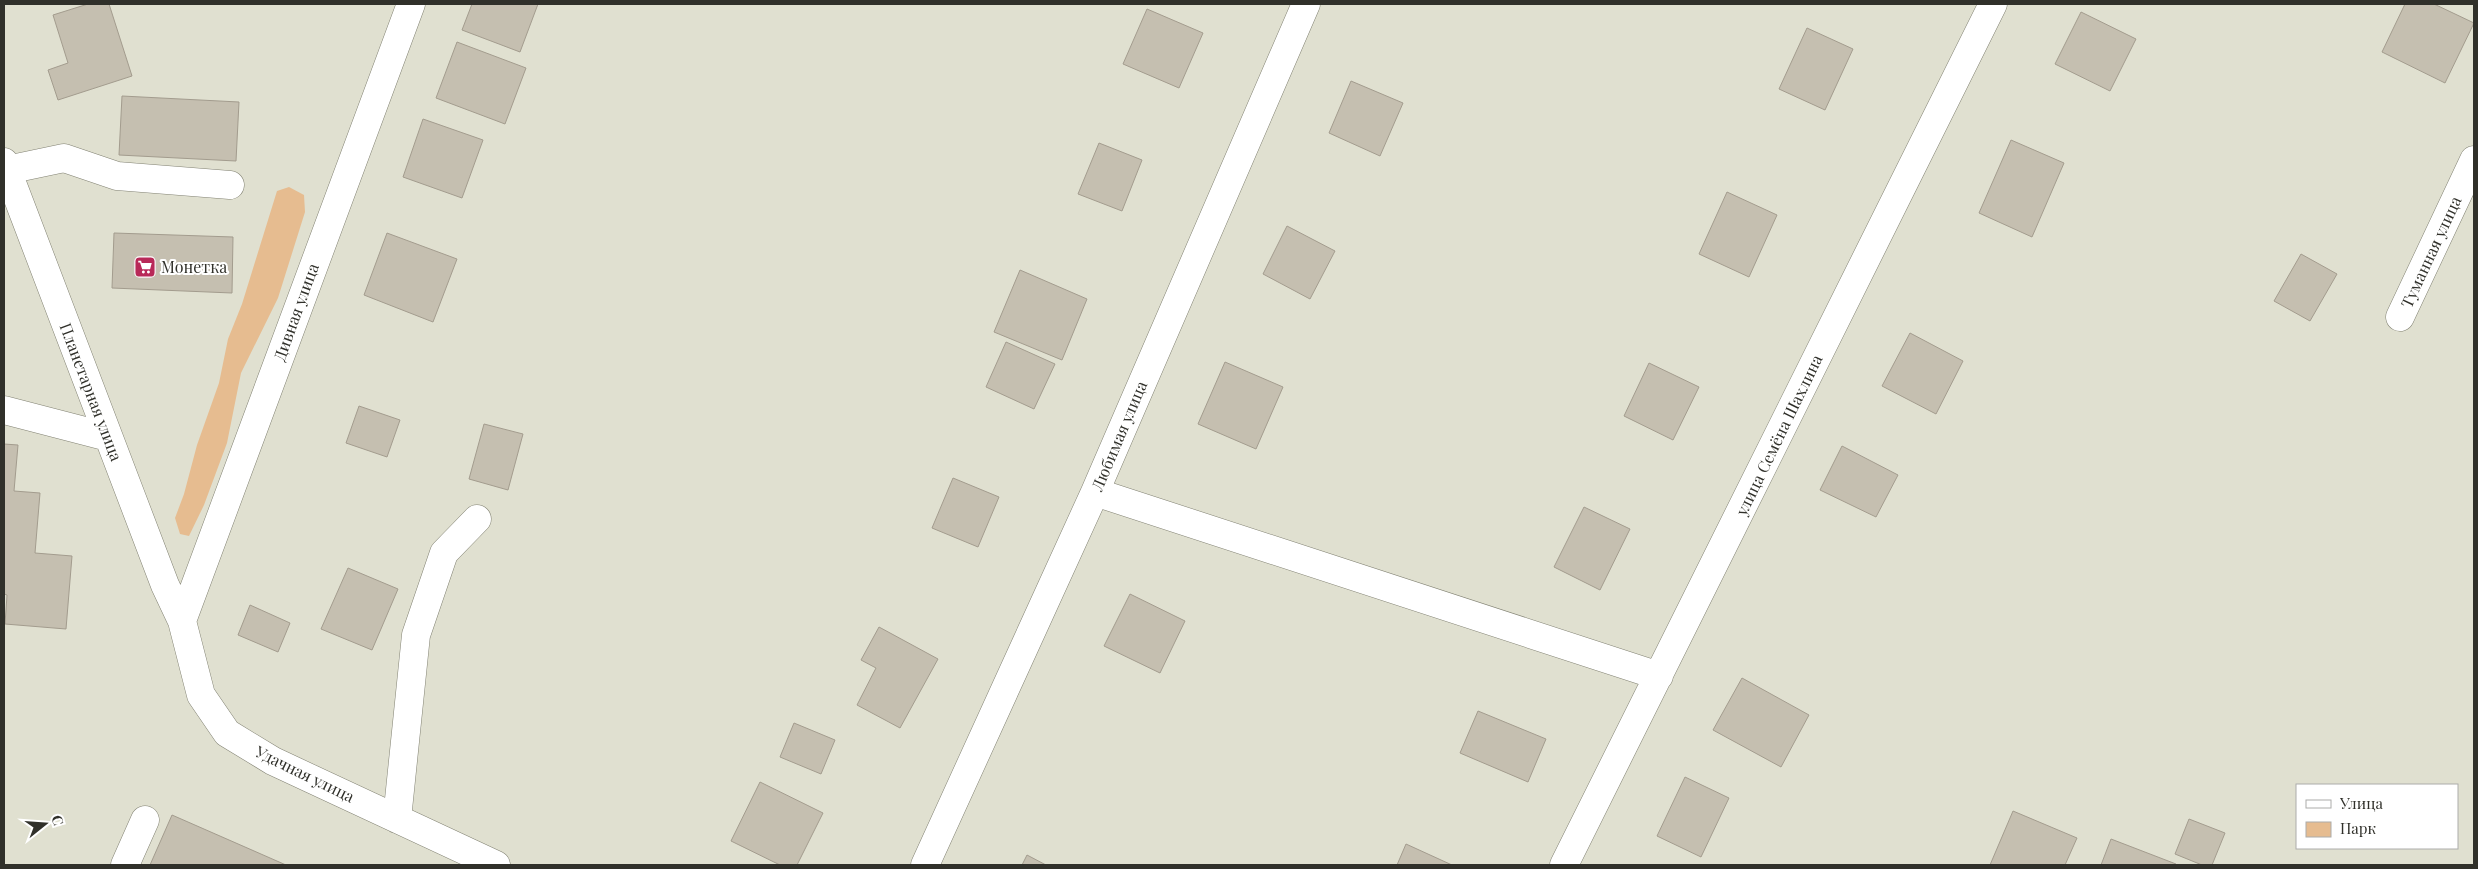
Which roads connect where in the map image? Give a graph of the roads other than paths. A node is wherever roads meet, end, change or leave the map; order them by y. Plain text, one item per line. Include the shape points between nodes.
1 (411, 4) edge
2 (1306, 4) edge
3 (1993, 4) edge
4 (2474, 160) edge
5 (5, 166) edge
6 (230, 185) dead end
7 (2400, 317) dead end
8 (4, 410) edge
9 (108, 437) junction
10 (1095, 492) junction
11 (477, 519) dead end
12 (182, 621) junction
13 (1659, 676) junction
14 (397, 819) junction
15 (145, 820) dead end
16 (125, 865) edge
17 (496, 865) edge
18 (925, 865) edge
19 (1564, 865) edge

1 - 12 street, Дивная улица
2 - 10 street, Любимая улица
3 - 13 street, улица Семёна Шахлина
4 - 7 street, Туманная улица
5 - 6 street via 64,158 117,176
5 - 9 street, Планетарная улица
8 - 9 street
9 - 12 street, Планетарная улица via 164,586
10 - 13 street
10 - 18 street, Любимая улица
11 - 14 street via 444,553 416,636
12 - 14 street, Удачная улица via 201,694 227,733 273,761
13 - 19 street, улица Семёна Шахлина
14 - 17 street, Удачная улица
15 - 16 street

